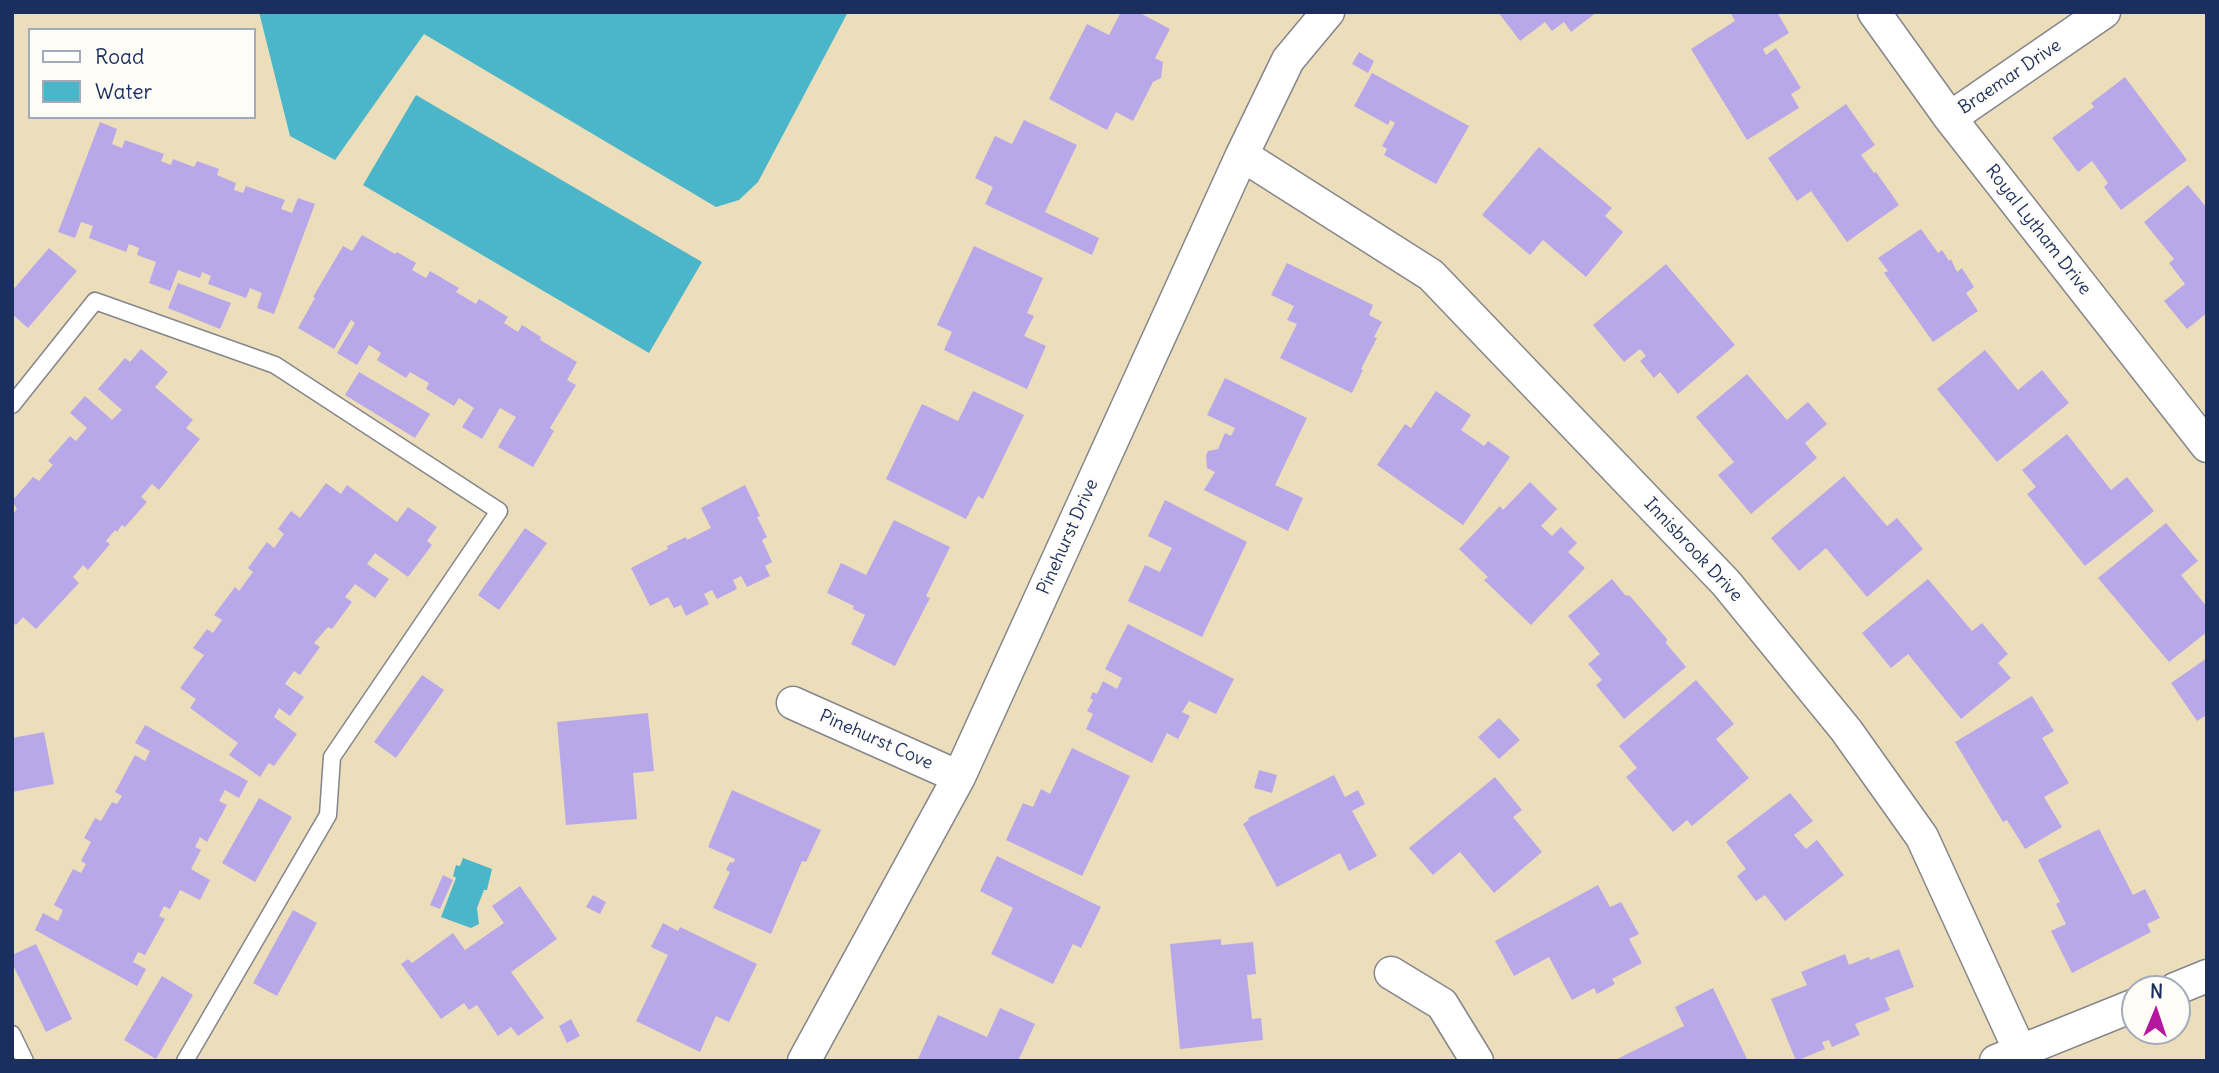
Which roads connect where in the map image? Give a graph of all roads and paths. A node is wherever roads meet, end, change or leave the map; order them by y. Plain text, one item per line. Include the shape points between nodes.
1 (1328, 12) edge
2 (1874, 12) edge
3 (2104, 12) edge
4 (1950, 118) junction
5 (1242, 155) junction
6 (12, 405) edge
7 (2207, 446) edge
8 (793, 703) dead end
9 (959, 778) junction
10 (1391, 973) dead end
11 (2121, 1011) edge
12 (12, 1034) edge
13 (2008, 1056) edge
14 (25, 1061) edge
15 (185, 1061) edge
16 (804, 1061) edge
17 (1477, 1061) edge

1 - 5 street, Pinehurst Drive via 1288,60
2 - 4 street, Royal Lytham Drive
3 - 4 street, Braemar Drive
4 - 7 street, Royal Lytham Drive
5 - 9 street, Pinehurst Drive
5 - 13 street, Innisbrook Drive via 1431,275 1726,583 1846,730 1922,837
6 - 15 lane via 95,302 275,365 499,511 332,757 328,815
8 - 9 street, Pinehurst Cove
9 - 16 street, Pinehurst Drive
10 - 17 street via 1442,1004
11 - 13 street
12 - 14 lane

